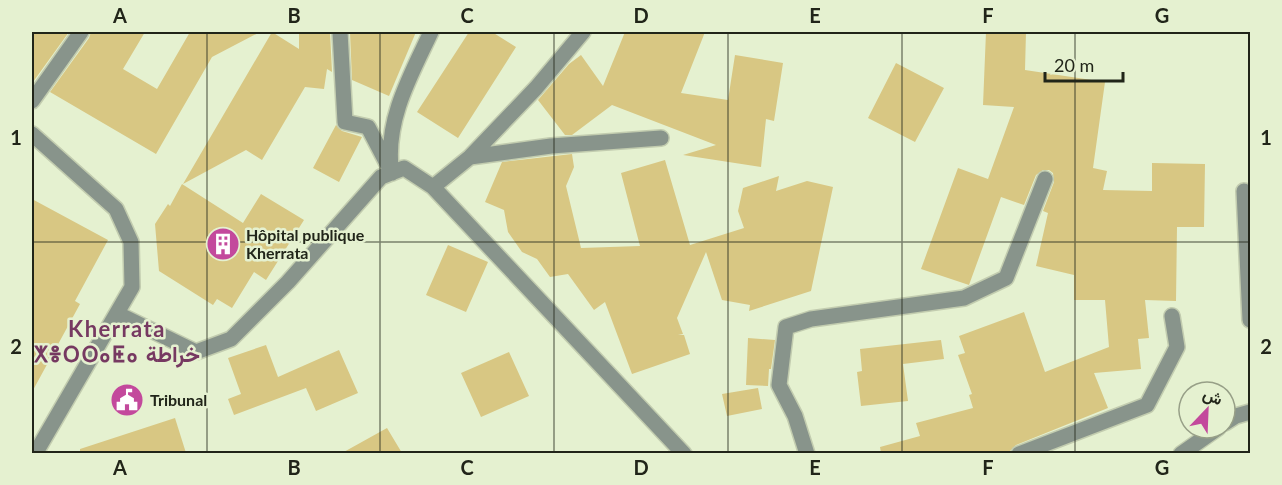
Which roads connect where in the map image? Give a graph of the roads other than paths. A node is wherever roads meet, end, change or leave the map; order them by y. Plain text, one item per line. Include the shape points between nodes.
1 (81, 32) edge
2 (340, 32) edge
3 (431, 32) edge
4 (583, 32) edge
5 (32, 101) edge
6 (32, 134) edge
7 (661, 138) dead end
8 (470, 157) junction
9 (392, 173) junction
10 (1045, 179) dead end
11 (433, 186) junction
12 (1244, 191) dead end
13 (118, 314) junction
14 (1172, 316) dead end
15 (1251, 320) edge
16 (1200, 440) edge
17 (677, 451) edge
18 (35, 453) edge
19 (807, 453) edge
20 (1019, 453) edge
21 (1181, 453) edge

1 - 5 street
2 - 9 street via 345,122 368,127
3 - 9 street via 398,106 390,151
4 - 8 street
6 - 13 street via 116,209 131,242 132,287
7 - 8 street
8 - 11 street
9 - 11 street via 404,168
9 - 13 street via 381,177 288,282 231,339 196,352
10 - 19 street via 1006,278 964,298 786,327 779,385
11 - 17 street
12 - 15 street
13 - 18 street
14 - 20 street via 1177,347 1147,405
16 - 21 street

